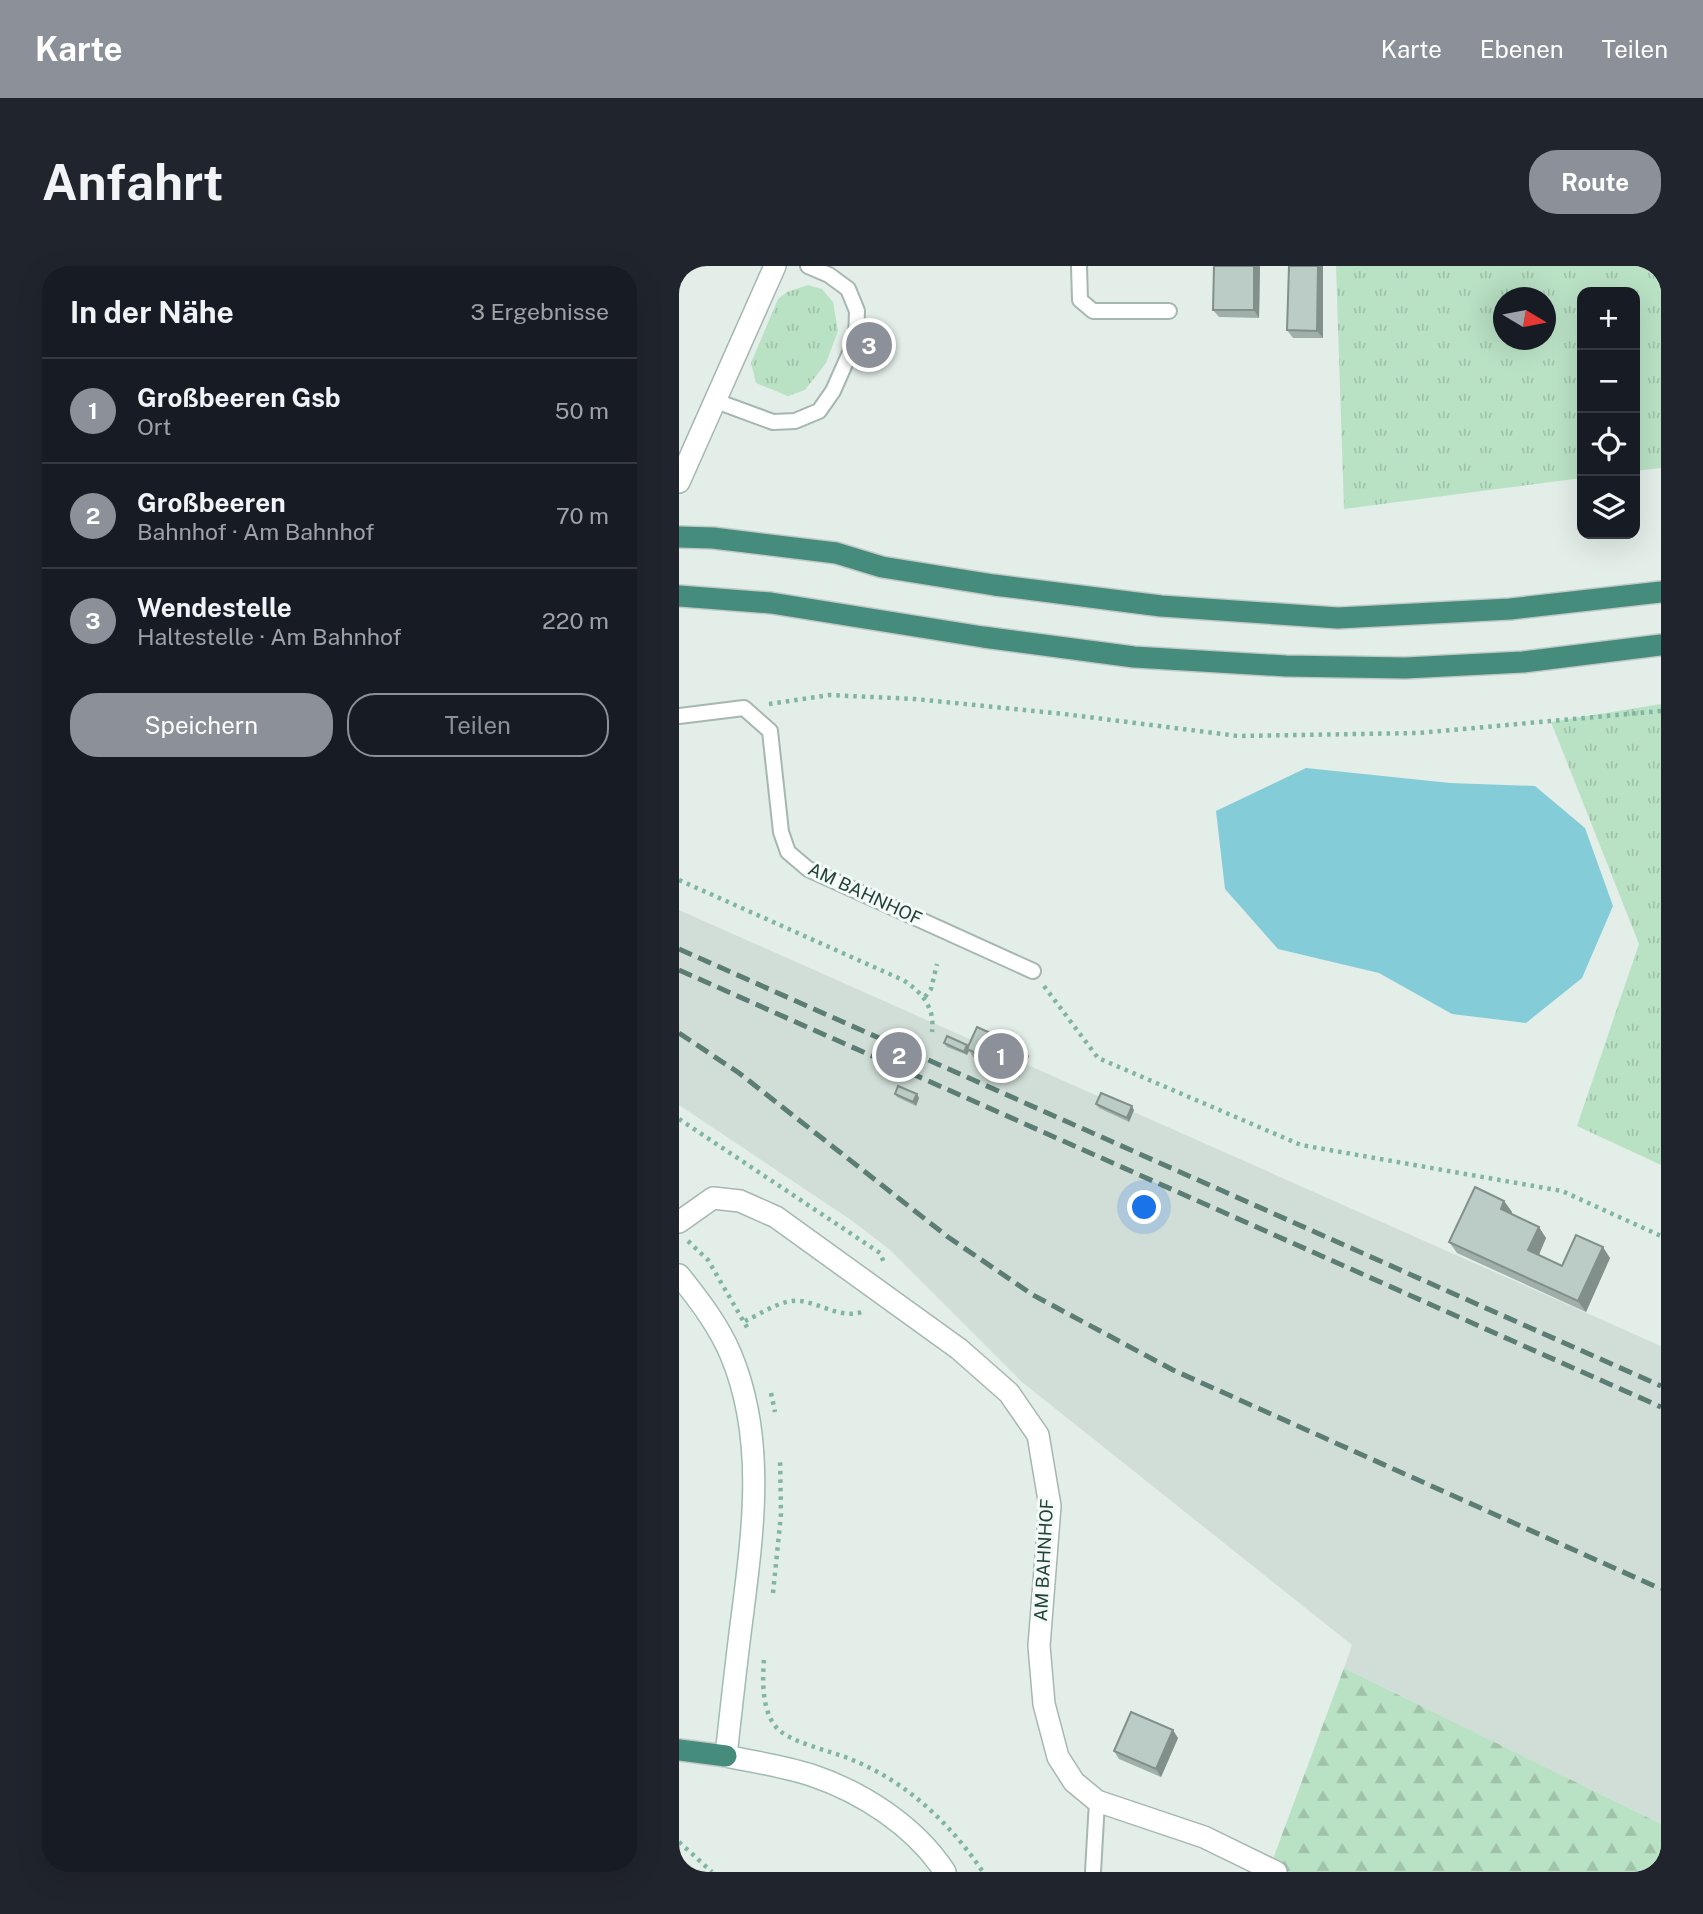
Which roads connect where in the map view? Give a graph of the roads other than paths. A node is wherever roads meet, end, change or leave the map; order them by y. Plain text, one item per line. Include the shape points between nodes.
1 (775, 266) edge
2 (808, 266) edge
3 (1079, 266) edge
4 (1169, 311) dead end
5 (716, 401) junction
6 (679, 482) edge
7 (679, 537) edge
8 (1661, 592) edge
9 (681, 598) edge
10 (1661, 645) edge
11 (679, 716) edge
12 (1033, 971) road end
13 (679, 1222) edge
14 (679, 1275) edge
15 (679, 1750) edge
16 (726, 1756) junction
17 (1097, 1801) junction
18 (945, 1872) edge
19 (1093, 1872) edge
20 (1276, 1872) edge

1 - 5 street
2 - 5 lane via 848,289 857,311 856,340 833,391 819,411 795,421 773,422
3 - 4 lane via 1080,300 1093,311
5 - 6 street
7 - 8 highway via 836,553 882,567 1161,606 1338,618 1510,609
9 - 10 highway via 771,603 1134,657 1286,666 1405,668 1523,662
11 - 12 lane, AM BAHNHOF via 744,708 770,731 779,816 788,852 808,869
13 - 17 street, AM BAHNHOF via 713,1198 740,1201 776,1217 959,1349 1009,1393 1038,1435 1050,1506 1039,1646 1044,1704 1058,1756 1074,1782
14 - 16 street via 723,1338 743,1391 750,1427 751,1550
15 - 16 highway
16 - 18 street via 812,1776 865,1800 916,1838
17 - 19 lane
17 - 20 street, AM BAHNHOF via 1204,1837

